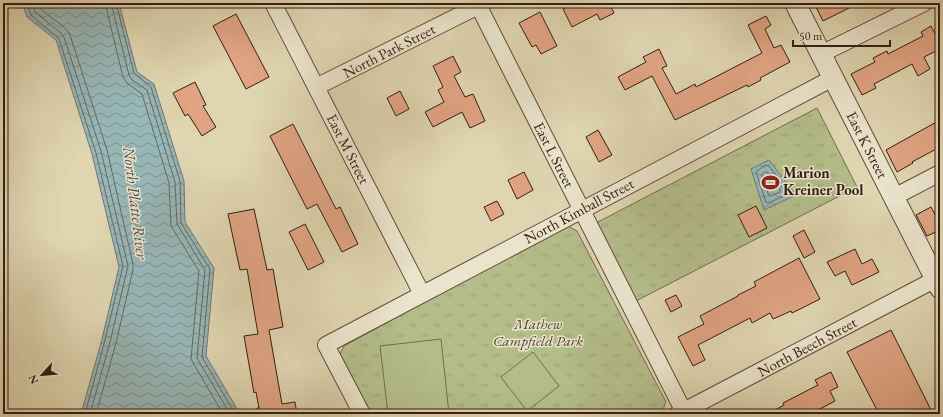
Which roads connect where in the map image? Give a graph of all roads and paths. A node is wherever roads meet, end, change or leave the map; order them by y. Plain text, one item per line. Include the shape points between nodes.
1 (273, 3) edge
2 (795, 3) edge
3 (924, 3) edge
4 (480, 4) edge
5 (821, 54) junction
6 (833, 78) junction
7 (316, 88) junction
8 (940, 173) edge
9 (894, 197) junction
10 (582, 210) junction
11 (938, 284) edge
12 (422, 294) junction
13 (682, 413) edge
14 (362, 414) edge

1 - 7 street, East M Street
2 - 5 street, East K Street
3 - 5 street
4 - 7 street, North Park Street
4 - 10 street, East L Street
5 - 6 street, East K Street
6 - 9 street, East K Street
6 - 10 street, North Kimball Street
7 - 12 street, East M Street
8 - 9 street
9 - 11 street, East K Street
10 - 12 street, North Kimball Street
10 - 13 street, East L Street
11 - 13 street, North Beech Street
12 - 14 street, North Kimball Street via 326,345

